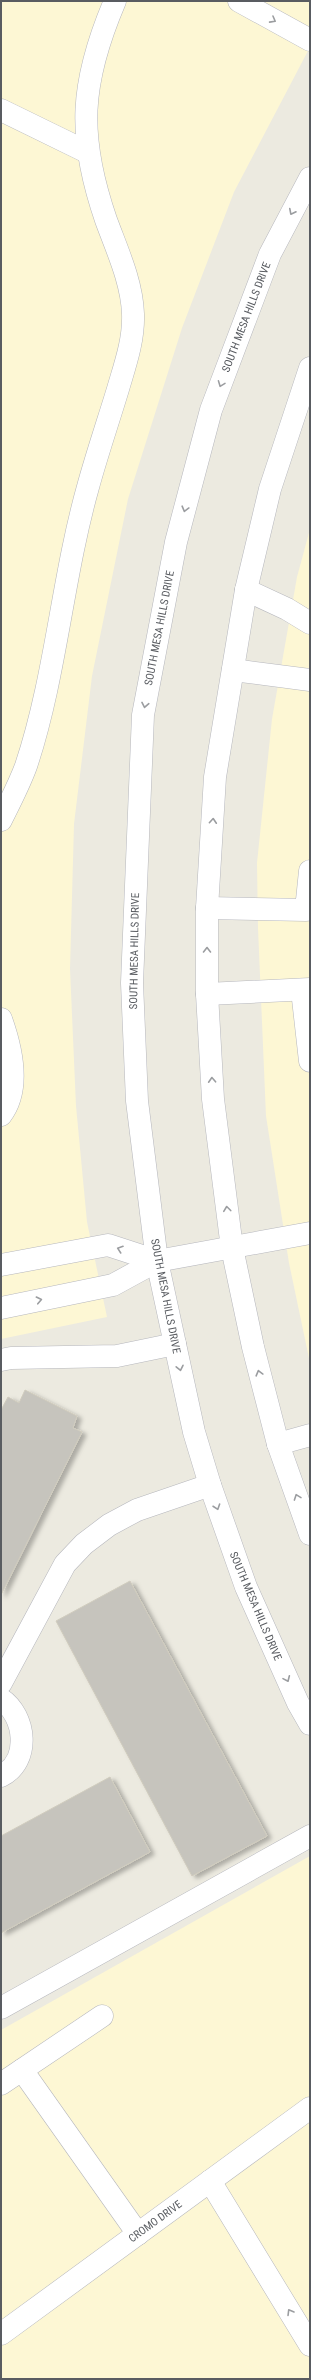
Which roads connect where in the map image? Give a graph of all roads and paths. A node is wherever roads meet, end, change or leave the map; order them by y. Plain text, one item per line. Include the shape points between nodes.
1 (115, 1) edge
2 (239, 1) edge
3 (310, 40) edge
4 (1, 110) edge
5 (87, 152) junction
6 (310, 178) edge
7 (310, 368) edge
8 (246, 590) junction
9 (310, 623) edge
10 (233, 670) junction
11 (310, 680) edge
12 (1, 820) edge
13 (310, 871) edge
14 (207, 908) junction
15 (306, 989) edge
16 (207, 994) junction
17 (1, 1019) edge
18 (310, 1061) edge
19 (1, 1115) edge
20 (310, 1233) edge
21 (232, 1248) junction
22 (157, 1261) junction
23 (1, 1265) edge
24 (1, 1308) edge
25 (175, 1344) junction
26 (1, 1360) edge
27 (310, 1434) edge
28 (278, 1444) junction
29 (210, 1485) junction
30 (310, 1534) edge
31 (1, 1683) edge
32 (1, 1699) edge
33 (310, 1724) edge
34 (1, 1776) edge
35 (310, 1836) edge
36 (1, 2008) edge
37 (102, 2016) dead end
38 (22, 2070) junction
39 (1, 2084) edge
40 (310, 2108) edge
41 (210, 2181) junction
42 (138, 2234) junction
43 (1, 2334) edge
44 (310, 2345) edge

1 - 5 street via 94,56 88,83
2 -> 3 street
4 - 5 street
5 - 12 street via 100,201 124,271 133,312 132,332 127,358 87,488 34,741 14,795
6 -> 22 street, SOUTH MESA HILLS DRIVE via 270,254 211,410 176,542 142,715 132,983 137,1101
7 - 8 street via 270,488
8 - 9 street
8 - 10 street
10 - 11 street
14 -> 10 street via 215,777
13 - 14 street via 306,910
16 -> 14 street
15 - 16 street
15 - 18 street
21 -> 16 street via 213,1100
17 - 19 street via 6,1032 12,1072 8,1101
20 - 21 street
21 - 22 street
28 -> 21 street via 252,1347
22 -> 23 street via 108,1245
24 -> 22 street via 113,1285
22 - 25 street, SOUTH MESA HILLS DRIVE
25 - 26 street via 117,1356
25 -> 29 street, SOUTH MESA HILLS DRIVE via 194,1432
27 - 28 street
30 -> 28 street
29 - 31 street via 137,1510 109,1525 84,1544 65,1564
29 -> 33 street, SOUTH MESA HILLS DRIVE via 246,1587
32 - 34 street via 18,1717 22,1732 21,1748 15,1763
35 - 36 street
37 - 38 street
38 - 39 street
38 - 42 street
40 - 41 street, CROMO DRIVE
41 - 42 street, CROMO DRIVE
44 -> 41 street
42 - 43 street, CROMO DRIVE

